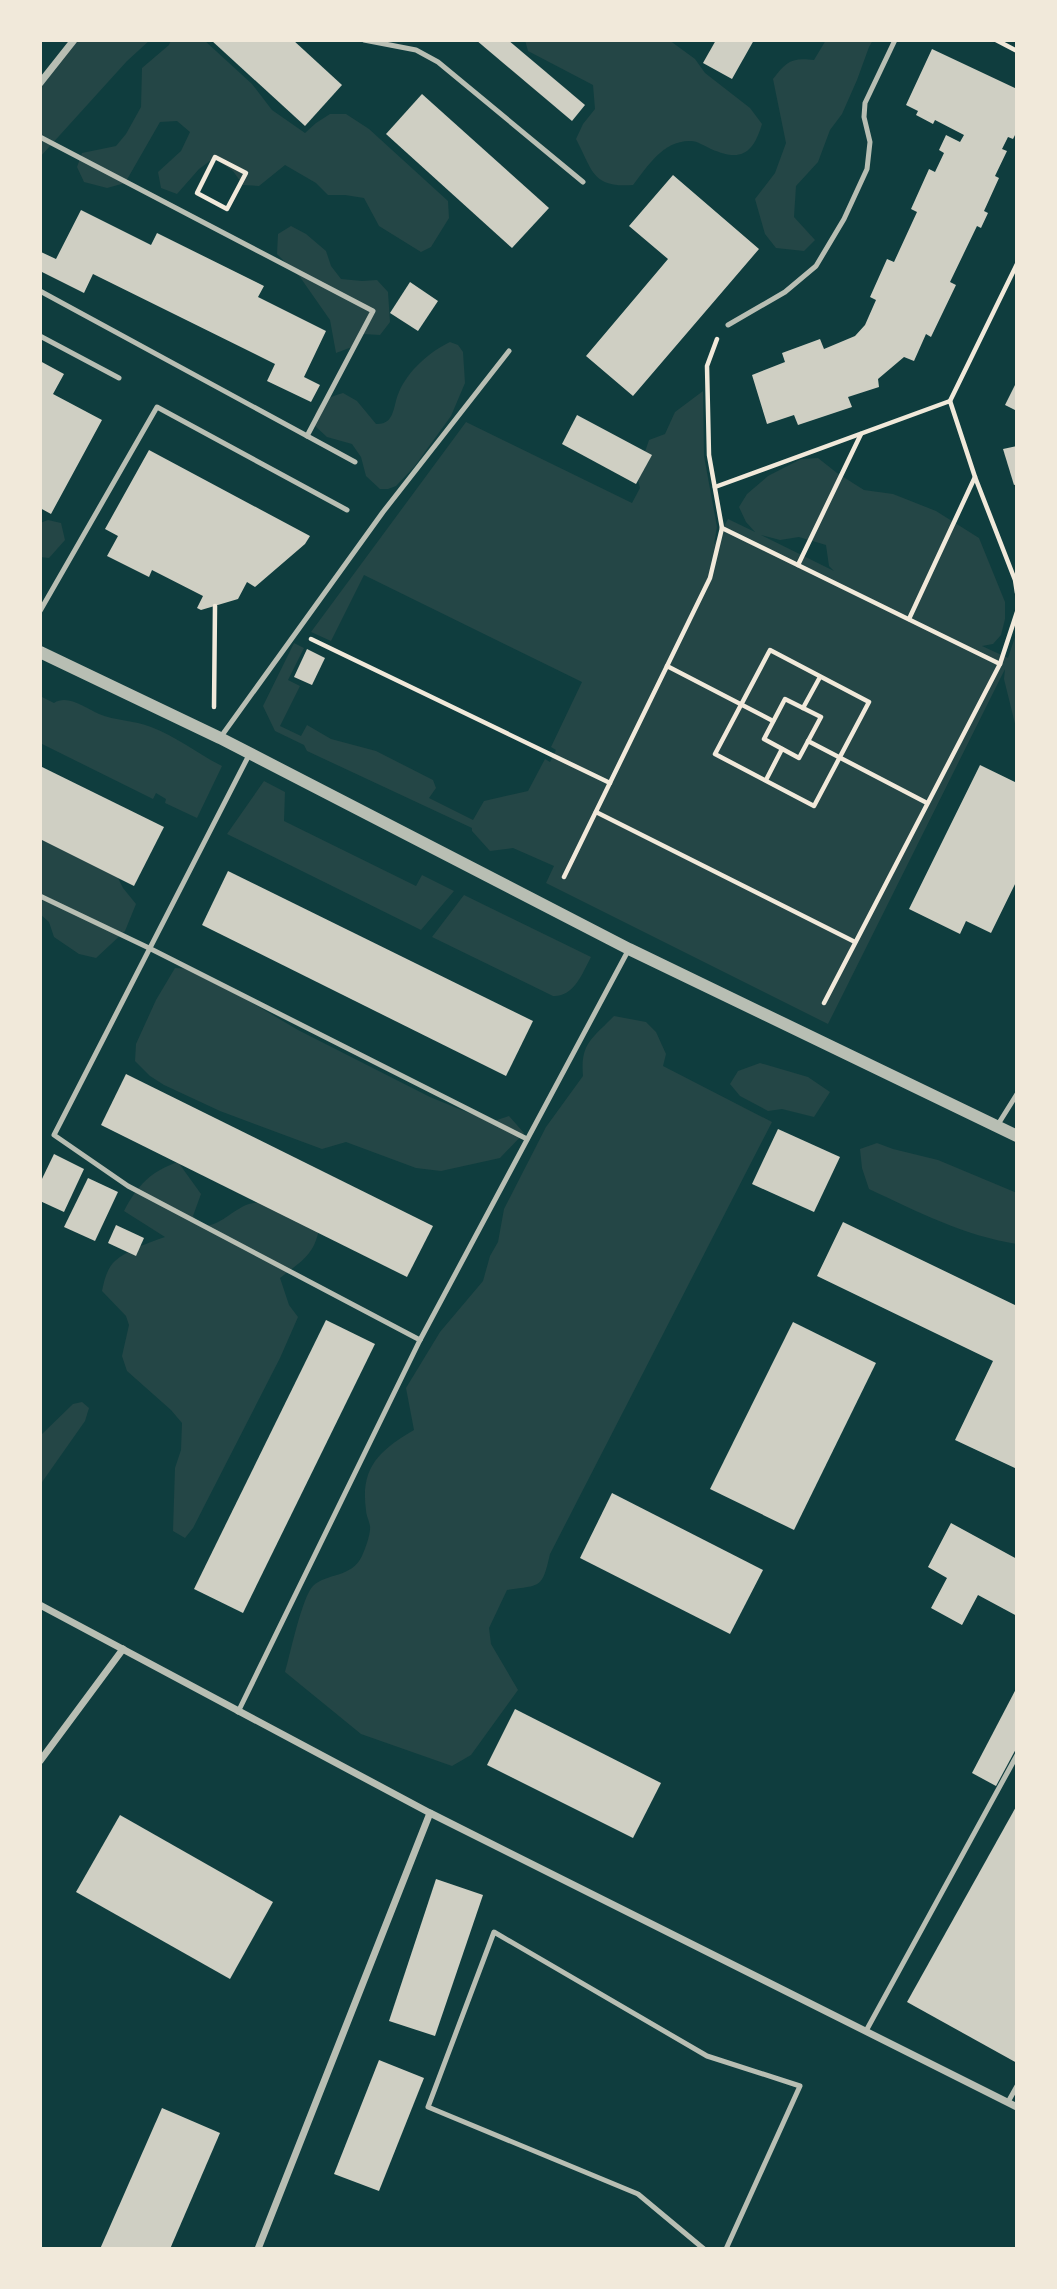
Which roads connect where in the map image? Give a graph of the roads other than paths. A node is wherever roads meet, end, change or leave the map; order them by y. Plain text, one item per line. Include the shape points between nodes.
1 (75, 40) edge
2 (364, 40) edge
3 (895, 40) edge
4 (40, 83) edge
5 (40, 137) edge
6 (583, 182) dead end
7 (40, 291) edge
8 (728, 325) road end
9 (40, 336) edge
10 (509, 351) dead end
11 (119, 378) dead end
12 (307, 436) junction
13 (355, 462) dead end
14 (347, 510) dead end
15 (40, 611) edge
16 (40, 652) edge
17 (220, 738) junction
18 (249, 755) junction
19 (40, 895) edge
20 (149, 948) junction
21 (629, 949) junction
22 (1017, 1094) edge
23 (996, 1126) junction
24 (1017, 1136) edge
25 (527, 1139) junction
26 (420, 1340) junction
27 (40, 1605) edge
28 (123, 1649) junction
29 (238, 1712) junction
30 (1017, 1755) edge
31 (40, 1761) edge
32 (430, 1812) junction
33 (866, 2031) junction
34 (1017, 2086) edge
35 (1008, 2102) junction
36 (1017, 2107) edge
37 (258, 2249) edge
38 (704, 2249) edge
39 (726, 2249) edge

1 - 4 street
2 - 6 lane via 416,50 438,62
3 - 8 lane via 865,103 870,142 867,169 844,219 816,266 785,292
5 - 12 lane via 373,311
7 - 12 lane
9 - 11 lane
10 - 17 lane via 383,512
12 - 13 lane
14 - 15 lane via 157,407
16 - 17 street
17 - 18 street
18 - 20 lane
18 - 21 street
19 - 20 lane
20 - 25 lane
20 - 26 lane via 54,1135 128,1186
21 - 23 street
21 - 25 lane
22 - 23 lane
23 - 24 street
25 - 26 lane
26 - 29 lane
27 - 28 street
28 - 29 street
28 - 31 street
29 - 32 street
30 - 33 lane
32 - 33 street
32 - 37 street
33 - 35 street
34 - 35 lane
35 - 36 street
38 - 39 lane via 638,2194 428,2107 494,1932 707,2056 800,2086

